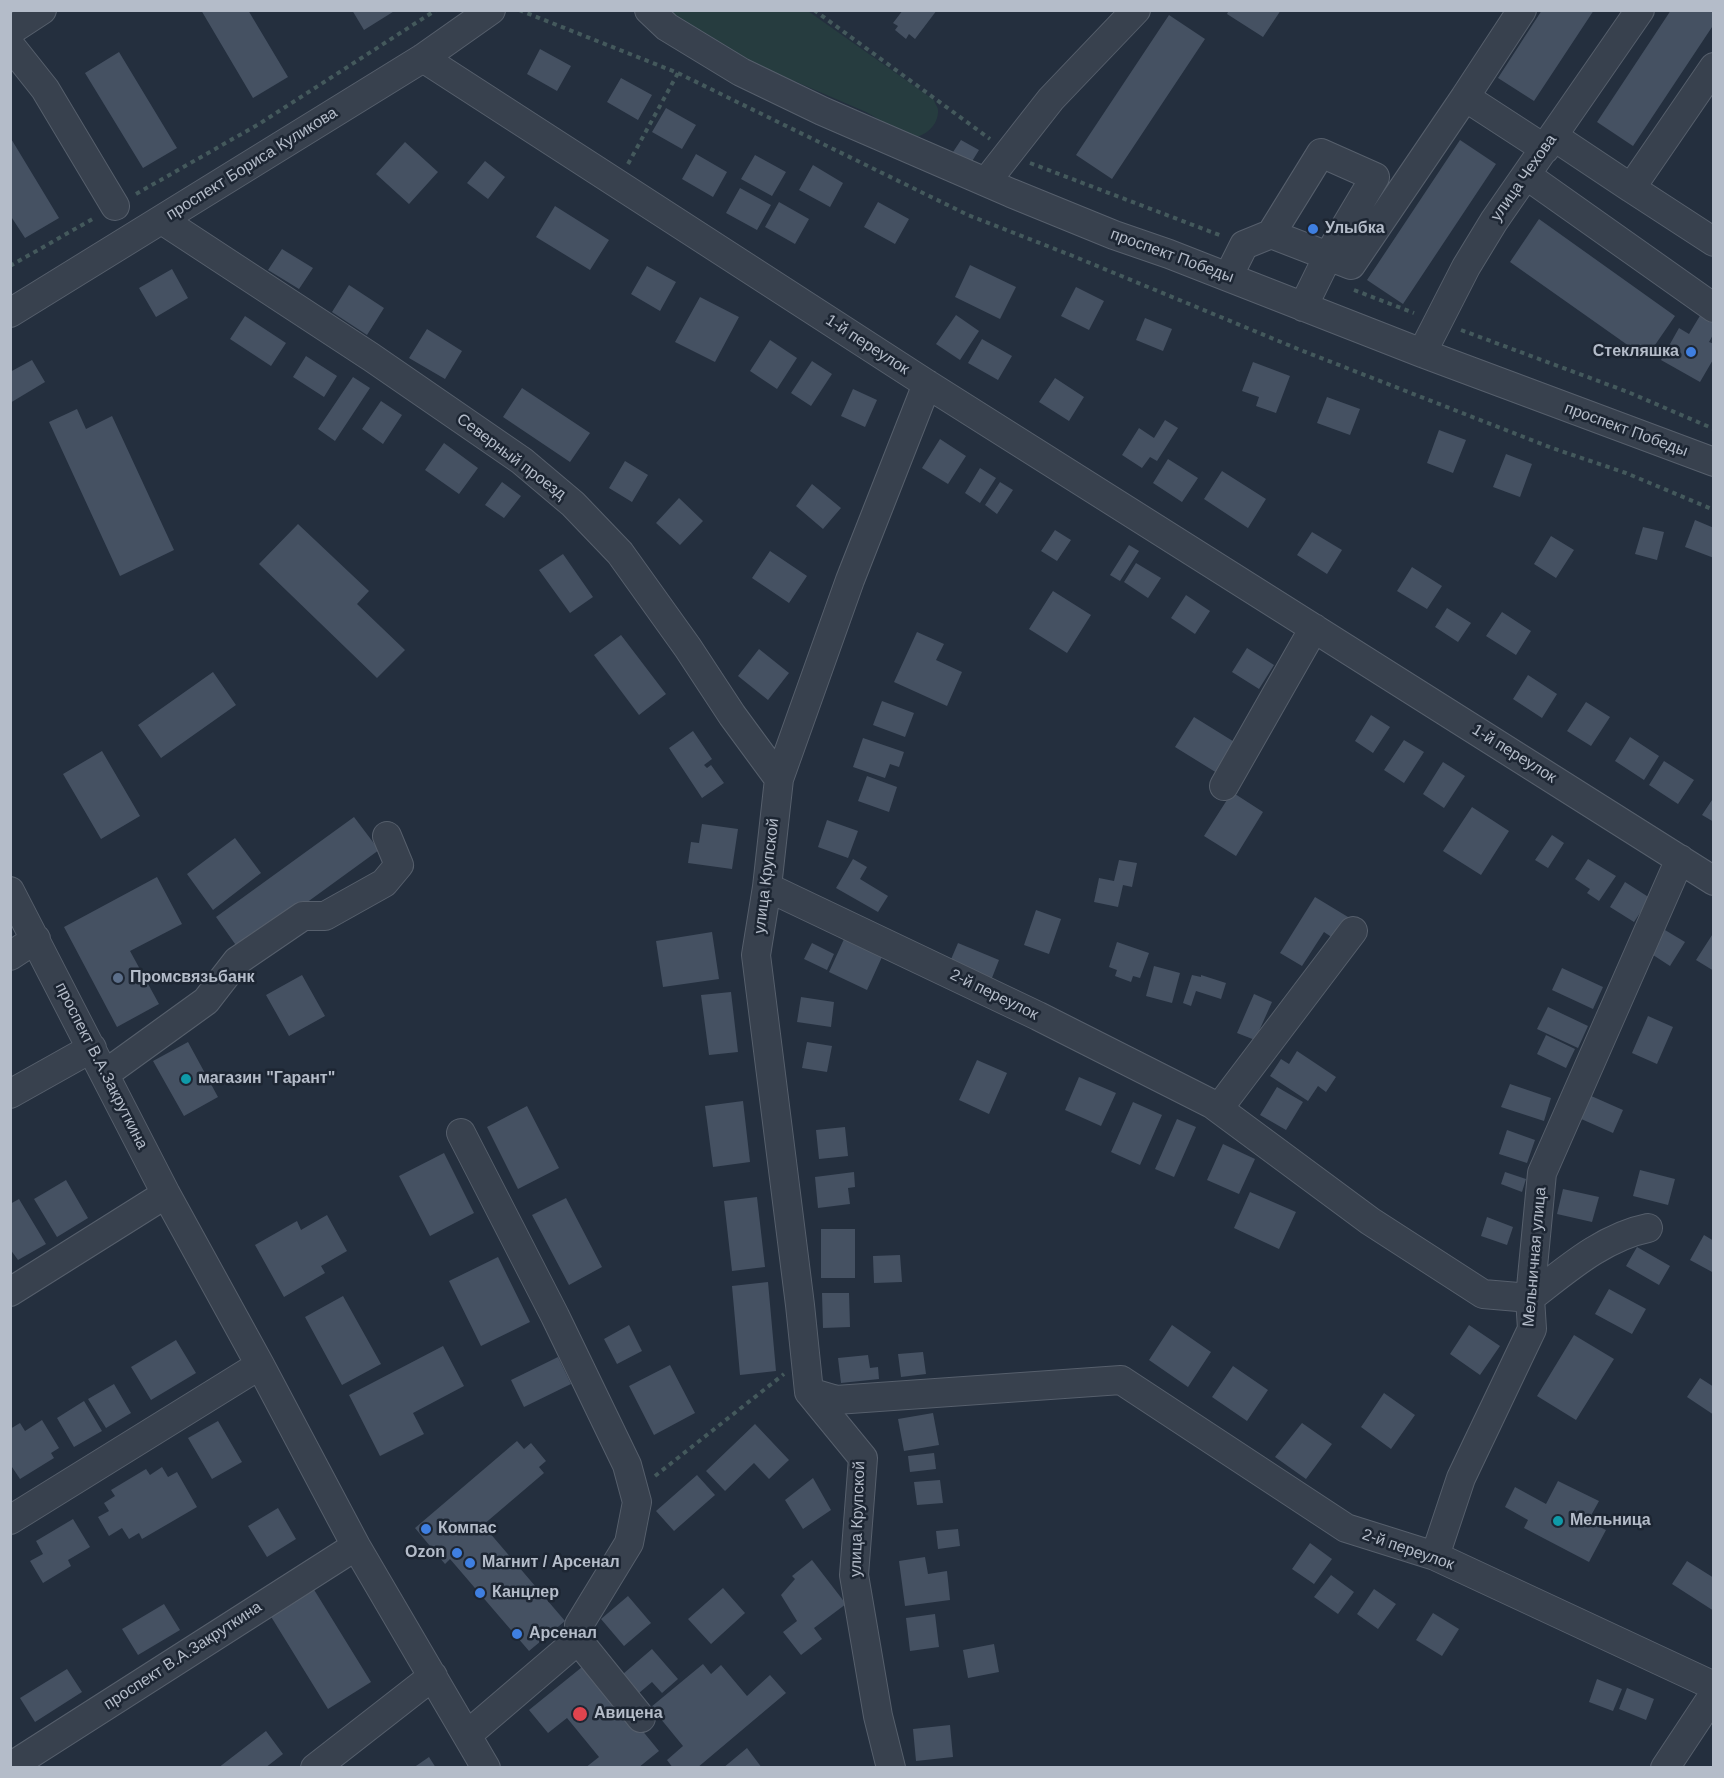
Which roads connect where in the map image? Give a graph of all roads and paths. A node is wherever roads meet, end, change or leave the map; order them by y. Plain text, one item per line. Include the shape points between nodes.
1 (42, 10) edge
2 (436, 10) edge
3 (491, 10) edge
4 (519, 10) edge
5 (649, 10) edge
6 (1136, 10) edge
7 (1522, 10) edge
8 (1640, 10) edge
9 (10, 31) edge
10 (10, 45) edge
11 (423, 58) junction
12 (678, 73) junction
13 (1709, 82) edge
14 (1465, 97) junction
15 (1549, 143) junction
16 (1526, 175) junction
17 (986, 182) junction
18 (617, 183) junction
19 (1631, 188) junction
20 (115, 206) junction
21 (162, 220) junction
22 (1272, 234) junction
23 (1713, 242) edge
24 (1328, 256) junction
25 (10, 266) edge
26 (1228, 277) junction
27 (1707, 299) edge
28 (1303, 307) junction
29 (10, 313) edge
30 (1422, 353) junction
31 (927, 384) junction
32 (1713, 462) edge
33 (1713, 510) edge
34 (1314, 628) junction
35 (779, 779) junction
36 (1224, 786) dead end
37 (387, 836) dead end
38 (1680, 859) junction
39 (1713, 880) edge
40 (767, 887) junction
41 (10, 891) edge
42 (1353, 931) dead end
43 (36, 939) junction
44 (10, 956) edge
45 (92, 1048) junction
46 (105, 1074) junction
47 (10, 1094) edge
48 (1219, 1108) junction
49 (461, 1133) dead end
50 (166, 1194) junction
51 (1648, 1228) dead end
52 (10, 1292) edge
53 (1530, 1298) junction
54 (260, 1365) junction
55 (808, 1378) junction
56 (634, 1492) junction
57 (10, 1520) edge
58 (356, 1546) junction
59 (1435, 1556) junction
60 (578, 1640) junction
61 (433, 1676) junction
62 (1713, 1686) edge
63 (1713, 1694) edge
64 (642, 1718) dead end
65 (468, 1735) junction
66 (10, 1767) edge
67 (315, 1767) edge
68 (486, 1767) edge
69 (891, 1767) edge
70 (1665, 1767) edge

1 - 9 street
2 - 20 path via 259,124
3 - 11 street, проспект Бориса Куликова
4 - 12 path
5 - 17 street, проспект Победы via 667,27 741,72
6 - 17 street via 1051,99
7 - 14 street
8 - 15 street, улица Чехова
10 - 20 street via 45,89
11 - 18 street, 1-й переулок
11 - 21 street, проспект Бориса Куликова
12 - 18 path
12 - 33 path via 968,215 1298,349 1626,473
13 - 19 street
14 - 15 street
14 - 24 street via 1351,265
15 - 16 street, улица Чехова
15 - 19 street
16 - 27 street
16 - 30 street, улица Чехова via 1466,267
17 - 26 street, проспект Победы
18 - 31 street, 1-й переулок
19 - 23 street
20 - 25 path
21 - 29 street, проспект Бориса Куликова
21 - 35 street, Северный проезд via 428,396 522,461 573,504 620,553
22 - 24 street
22 - 24 street via 1321,153 1375,177
22 - 26 street via 1244,245
24 - 28 street
26 - 28 street, проспект Победы
28 - 30 street, проспект Победы
30 - 32 street, проспект Победы
31 - 34 street, 1-й переулок
31 - 35 street, улица Крупской via 850,580
34 - 36 street
34 - 38 street, 1-й переулок
35 - 40 street, улица Крупской
37 - 46 street via 399,865 384,883 325,916 303,916 246,954 206,1001
38 - 39 street, 1-й переулок
38 - 53 street, Мельничная улица via 1542,1173
40 - 48 street, 2-й переулок via 1038,1016
40 - 55 street, улица Крупской via 756,955
41 - 43 street, проспект В.А.Закруткина
42 - 48 street
43 - 44 street
43 - 45 street, проспект В.А.Закруткина
45 - 46 street, проспект В.А.Закруткина
45 - 47 street
46 - 50 street, проспект В.А.Закруткина
48 - 53 street, 2-й переулок via 1370,1221 1484,1294
49 - 56 street via 627,1465
50 - 52 street
50 - 54 street, проспект В.А.Закруткина
51 - 53 street via 1585,1256
53 - 59 street, Мельничная улица via 1532,1329 1461,1478
54 - 57 street
54 - 58 street, проспект В.А.Закруткина
55 - 56 path via 784,1374
55 - 59 street, 2-й переулок via 836,1400 1121,1380 1346,1528
55 - 69 street, улица Крупской via 863,1458 854,1575 878,1716
56 - 60 street via 637,1502 629,1543 579,1625
58 - 61 street, проспект В.А.Закруткина
58 - 66 street, проспект В.А.Закруткина
59 - 62 street, 2-й переулок
60 - 64 street
60 - 65 street
61 - 65 street, проспект В.А.Закруткина
61 - 67 street
63 - 70 street
65 - 68 street, проспект В.А.Закруткина

